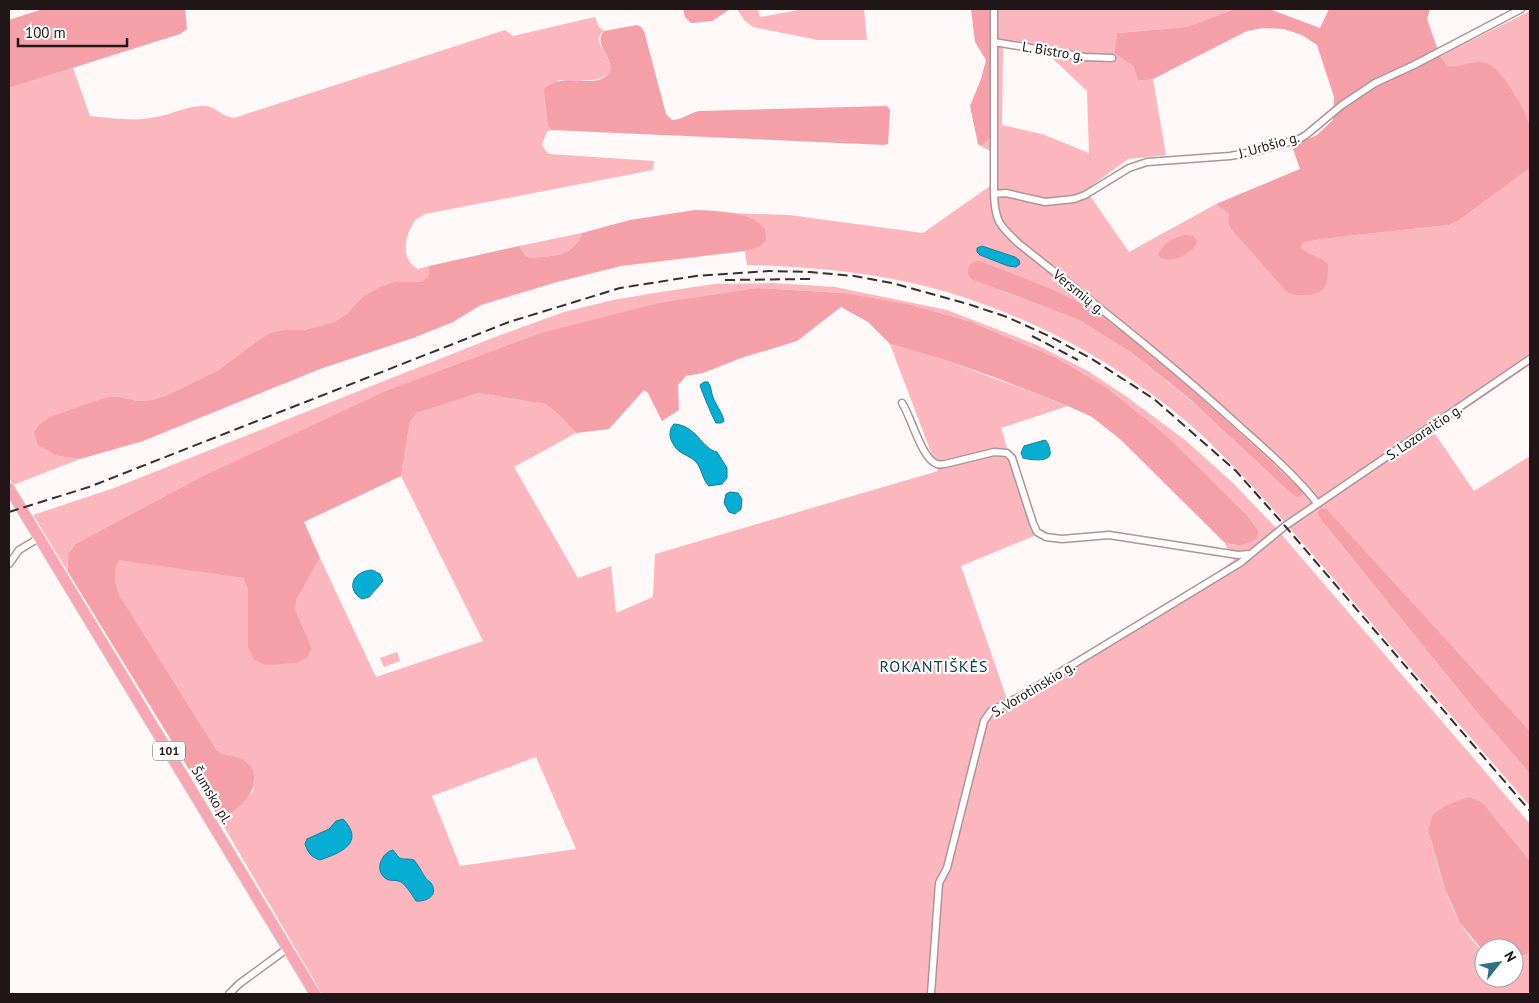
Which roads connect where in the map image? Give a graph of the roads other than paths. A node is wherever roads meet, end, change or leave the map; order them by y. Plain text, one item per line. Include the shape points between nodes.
1 (994, 9) edge
2 (1521, 9) edge
3 (994, 42) junction
4 (1112, 58) dead end
5 (994, 194) junction
6 (1530, 359) edge
7 (902, 403) dead end
8 (9, 488) edge
9 (1318, 504) junction
10 (39, 538) junction
11 (1251, 554) junction
12 (9, 564) edge
13 (288, 948) junction
14 (230, 994) edge
15 (315, 994) edge
16 (931, 994) edge

1 - 3 street, Versmių g.
2 - 5 street, J. Urbšio g. via 1375,83 1299,139 1230,156 1147,162 1074,199 1045,202 1006,192
3 - 4 street, L. Bistro g. via 1085,57
3 - 5 street, Versmių g.
5 - 9 street, Versmių g. via 995,212 1005,230 1200,391 1258,443
6 - 9 street, S. Lozoraičio g.
7 - 11 street via 925,453 936,464 994,452 1007,453 1012,458 1037,532 1046,537 1062,539 1109,535 1238,555
8 - 10 main road, Šumsko pl. / 101
9 - 11 street, S. Vorotinskio g.
10 - 12 street via 19,550
10 - 13 main road, Šumsko pl. / 101
11 - 16 street, S. Vorotinskio g. via 1030,691 991,711 984,721 948,868 940,883
13 - 14 street
13 - 15 main road, Šumsko pl. / 101

